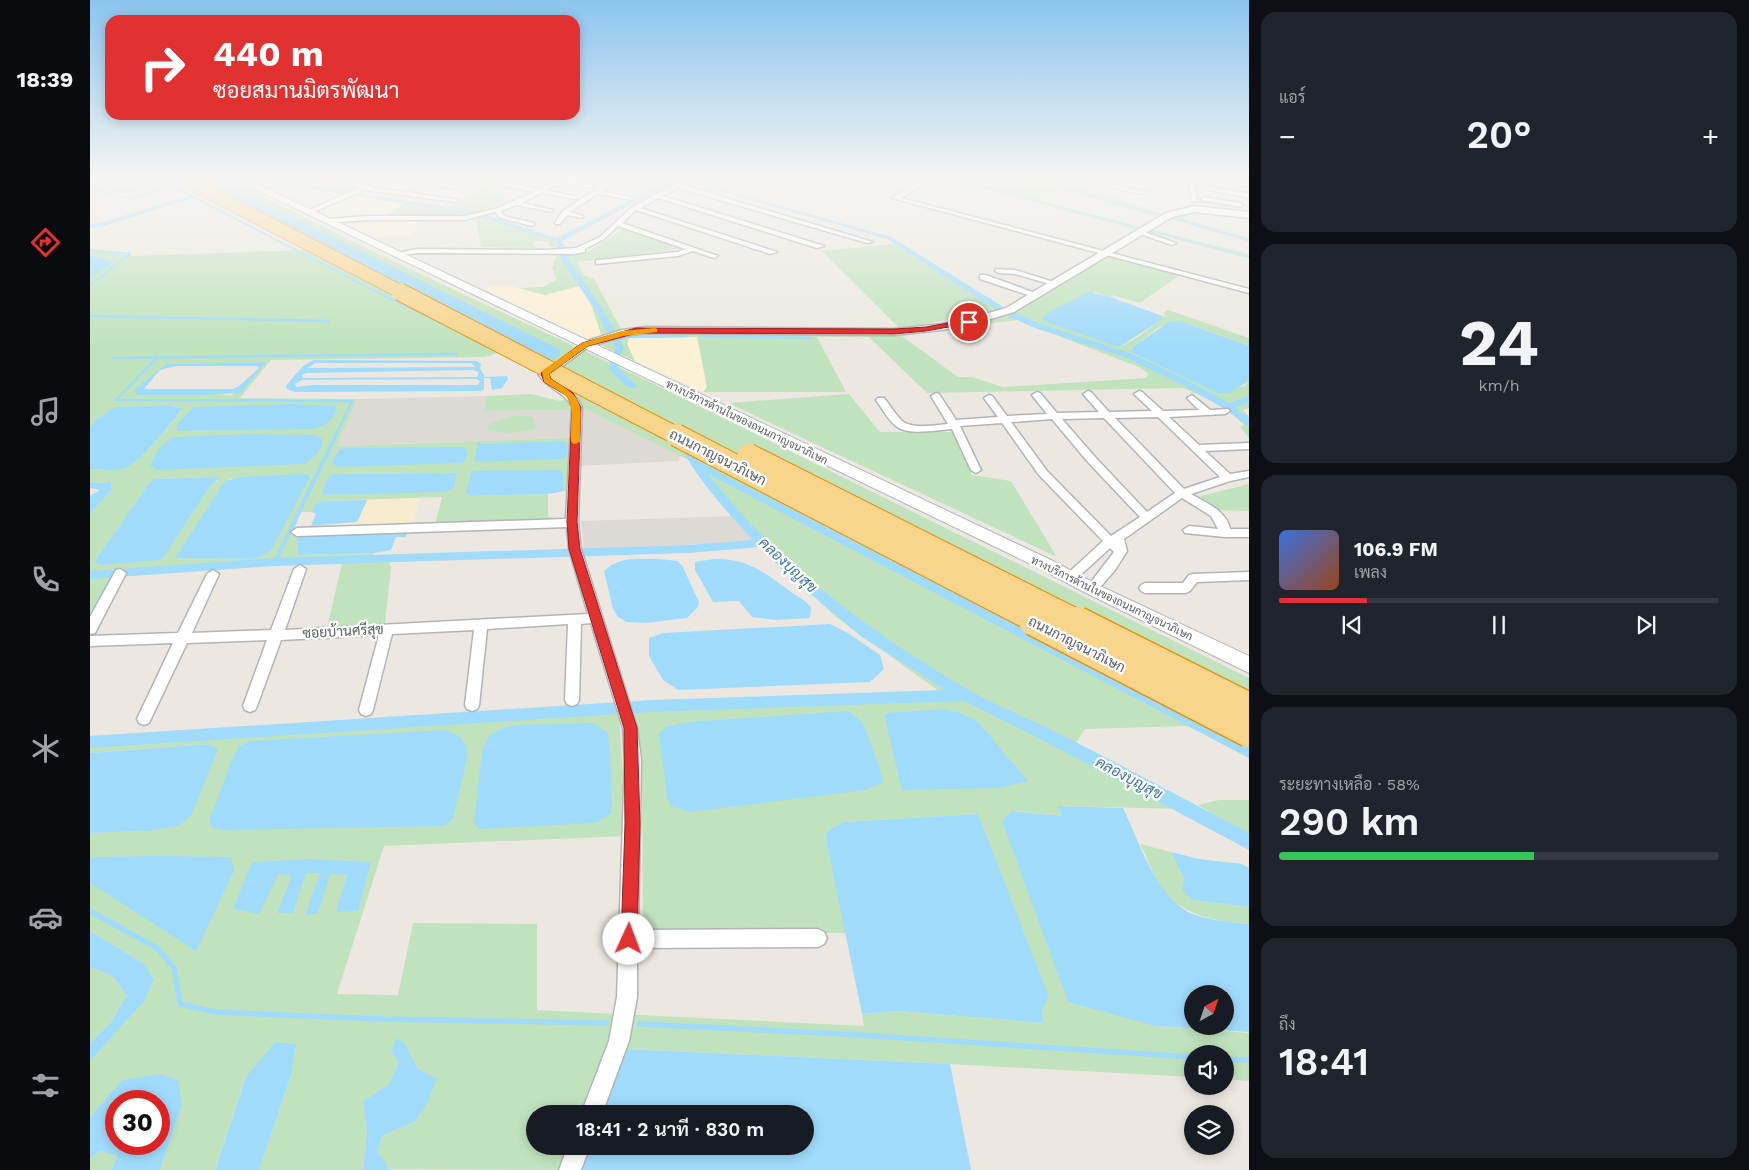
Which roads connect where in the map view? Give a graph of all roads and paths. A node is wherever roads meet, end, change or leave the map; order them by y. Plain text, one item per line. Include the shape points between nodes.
1 (292, 236) edge
2 (316, 236) edge
3 (359, 236) edge
4 (605, 236) edge
5 (654, 236) edge
6 (721, 236) edge
7 (787, 236) edge
8 (848, 236) edge
9 (1035, 236) edge
10 (1134, 236) edge
11 (1155, 236) edge
12 (869, 242) dead end
13 (1172, 243) dead end
14 (820, 246) dead end
15 (692, 248) junction
16 (772, 252) dead end
17 (397, 254) junction
18 (1104, 254) junction
19 (714, 256) dead end
20 (599, 262) dead end
21 (999, 271) dead end
22 (983, 277) dead end
23 (1053, 283) junction
24 (1249, 292) edge
25 (1034, 294) junction
26 (591, 347) junction
27 (1088, 394) dead end
28 (1139, 394) dead end
29 (1037, 395) dead end
30 (936, 396) dead end
31 (989, 398) dead end
32 (1192, 398) dead end
33 (882, 400) dead end
34 (1226, 411) dead end
35 (1208, 413) junction
36 (1105, 414) junction
37 (1162, 415) junction
38 (1055, 416) junction
39 (1006, 419) junction
40 (954, 425) junction
41 (1249, 446) edge
42 (1195, 448) junction
43 (976, 470) dead end
44 (1249, 474) edge
45 (1228, 478) junction
46 (1182, 493) junction
47 (1146, 517) junction
48 (572, 522) junction
49 (1189, 530) dead end
50 (297, 532) dead end
51 (1225, 533) junction
52 (1249, 533) edge
53 (1114, 539) junction
54 (300, 569) dead end
55 (120, 573) dead end
56 (213, 574) dead end
57 (1249, 576) edge
58 (1071, 577) junction
59 (1146, 588) dead end
60 (1092, 589) junction
61 (596, 618) junction
62 (575, 619) junction
63 (481, 624) junction
64 (90, 629) edge
65 (387, 629) junction
66 (277, 634) junction
67 (184, 637) junction
68 (90, 640) edge
69 (1249, 665) edge
70 (572, 700) dead end
71 (472, 704) dead end
72 (250, 706) dead end
73 (1249, 707) edge
74 (366, 710) dead end
75 (144, 719) dead end
76 (1249, 733) edge
77 (818, 938) dead end
78 (629, 939) junction
79 (594, 1105) edge
80 (576, 1155) edge
81 (570, 1170) edge

1 - 76 highway, ถนนกาญจนาภิเษก, bridge
2 - 73 highway, ถนนกาญจนาภิเษก, bridge
3 - 17 main road, ทางบริการด้านในของถนนกาญจนาภิเษก
4 - 17 street via 582,250 573,251 417,251
5 - 15 street
6 - 16 street
7 - 14 street
8 - 12 street
9 - 18 street
10 - 18 street
11 - 13 street
15 - 19 street
15 - 20 street via 678,254
17 - 26 main road, ทางบริการด้านในของถนนกาญจนาภิเษก
18 - 23 street
18 - 24 street
21 - 23 street
22 - 25 street
23 - 25 street
25 - 26 street via 999,314 942,327 894,332 646,330 622,333
26 - 48 street via 544,375 570,395 577,407
26 - 58 main road, ทางบริการด้านในของถนนกาญจนาภิเษก
27 - 36 street
28 - 37 street
29 - 38 street
30 - 40 street
31 - 39 street
32 - 35 street
33 - 40 street via 903,426
34 - 35 street
35 - 37 street
36 - 37 street
36 - 38 street
36 - 46 street
37 - 42 street
38 - 39 street
38 - 47 street
39 - 40 street
39 - 53 street via 1043,472 1089,522
40 - 43 street
41 - 42 street
42 - 45 street
44 - 45 street
45 - 46 street
46 - 47 street
46 - 51 street via 1201,503 1218,518
47 - 53 street
48 - 50 street
48 - 61 street via 576,552
49 - 51 street
51 - 52 street
53 - 58 street
53 - 60 street via 1121,551
54 - 66 street
55 - 64 street
56 - 67 street
57 - 59 street via 1193,578 1186,588
58 - 60 main road, ทางบริการด้านในของถนนกาญจนาภิเษก
60 - 69 main road, ทางบริการด้านในของถนนกาญจนาภิเษก
61 - 62 street, ซอยบ้านศรีสุข
61 - 78 street via 630,728 633,824
62 - 63 street, ซอยบ้านศรีสุข
62 - 70 street
63 - 65 street, ซอยบ้านศรีสุข
63 - 71 street
65 - 66 street, ซอยบ้านศรีสุข
65 - 74 street
66 - 67 street, ซอยบ้านศรีสุข
66 - 72 street
67 - 68 street, ซอยบ้านศรีสุข
67 - 75 street
77 - 78 street
78 - 79 street via 624,1018
80 - 81 street

